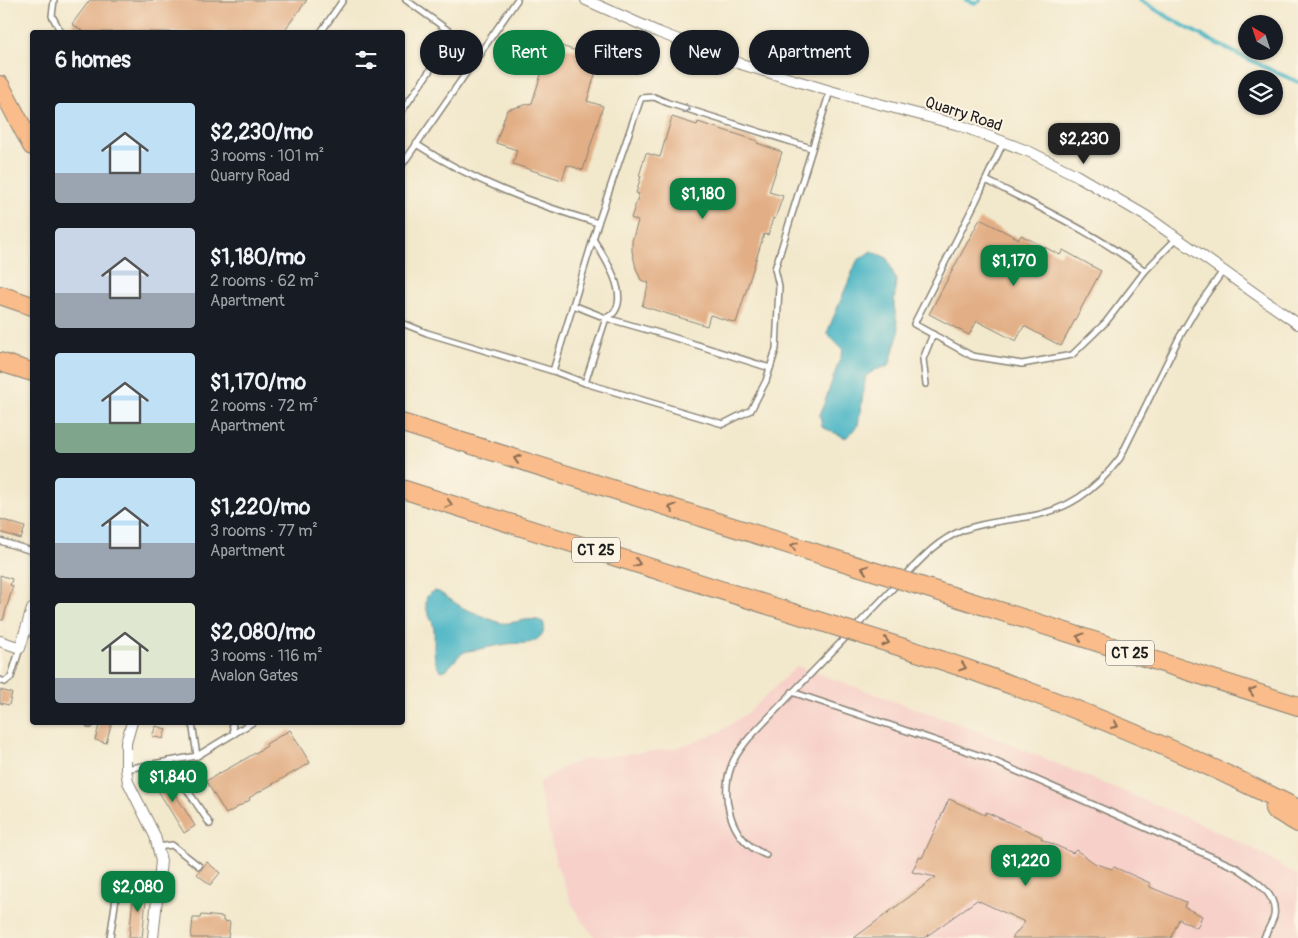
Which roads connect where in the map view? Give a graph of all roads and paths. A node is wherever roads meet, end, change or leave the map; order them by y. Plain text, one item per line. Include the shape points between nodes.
1 (54, 0) edge
2 (343, 0) edge
3 (406, 0) edge
4 (517, 0) edge
5 (586, 0) edge
6 (60, 30) edge
7 (322, 30) edge
8 (449, 30) edge
9 (483, 51) edge
10 (427, 75) edge
11 (466, 75) edge
12 (0, 85) edge
13 (830, 91) junction
14 (405, 107) edge
15 (1004, 141) junction
16 (30, 142) edge
17 (416, 144) junction
18 (811, 148) junction
19 (405, 160) edge
20 (986, 180) junction
21 (598, 223) junction
22 (593, 238) junction
23 (1177, 238) junction
24 (1145, 271) junction
25 (1223, 271) junction
26 (0, 295) edge
27 (30, 305) edge
28 (573, 305) junction
29 (606, 318) junction
30 (405, 324) edge
31 (1298, 324) edge
32 (933, 334) junction
33 (0, 362) edge
34 (770, 368) junction
35 (30, 371) edge
36 (553, 371) junction
37 (0, 372) edge
38 (30, 380) edge
39 (585, 383) junction
40 (926, 384) dead end
41 (405, 417) edge
42 (405, 424) edge
43 (468, 443) junction
44 (405, 490) edge
45 (0, 541) edge
46 (30, 550) edge
47 (30, 616) edge
48 (0, 641) edge
49 (20, 648) junction
50 (0, 680) edge
51 (792, 692) junction
52 (1298, 706) edge
53 (131, 725) edge
54 (192, 725) edge
55 (232, 725) edge
56 (248, 725) edge
57 (234, 734) junction
58 (1149, 739) junction
59 (197, 756) junction
60 (168, 761) junction
61 (126, 769) junction
62 (1298, 809) edge
63 (1298, 823) edge
64 (210, 824) dead end
65 (158, 847) junction
66 (766, 856) dead end
67 (199, 866) dead end
68 (116, 898) dead end
69 (110, 938) edge
70 (153, 938) edge
71 (1264, 938) edge

1 - 6 lane via 52,16
2 - 7 lane
3 - 8 lane
4 - 9 lane
5 - 13 street, Quarry Road via 741,64
10 - 14 lane
11 - 17 lane
12 - 16 highway
13 - 15 street, Quarry Road via 959,125
13 - 18 lane
15 - 20 lane
15 - 23 street, Quarry Road via 1114,196
17 - 19 lane
17 - 21 lane via 475,178 536,203
21 -> 18 lane via 640,98 654,97
18 - 34 lane via 775,269 778,318 776,349
20 - 24 lane via 1126,256
20 - 32 lane via 914,324
21 - 22 lane
22 - 28 lane
22 - 29 lane via 615,278 619,301 615,312
23 - 24 lane
23 - 25 street, Quarry Road
24 - 32 lane via 1106,322 1072,355 1022,364 972,356
25 - 31 street, Quarry Road
25 - 51 lane via 1188,324 1120,458 1106,476 1091,490 1060,508 980,525 935,546
26 - 27 highway
28 - 29 lane
28 - 36 lane
29 - 34 lane
29 - 39 lane
30 - 36 lane
32 - 40 lane via 923,359
33 - 35 highway
34 - 39 lane via 751,410 723,424
36 - 39 lane
37 - 38 highway
41 - 43 highway
42 - 43 highway, CT 25
52 -> 43 highway, CT 25, bridge
44 -> 58 highway, CT 25, bridge via 917,652 1034,693
45 - 46 lane
47 - 49 street
48 - 49 street
49 - 50 lane via 11,677 5,682
51 - 66 lane via 739,751 728,777 728,806 735,827 745,842
51 - 71 lane via 987,758 1237,868 1265,889 1274,906 1274,916
53 - 61 street via 126,743
54 - 59 lane
55 - 57 lane
56 - 57 lane
57 - 59 lane
58 - 62 highway, CT 25
58 - 63 highway
59 - 60 lane
60 - 61 lane
60 - 64 lane
61 - 65 street via 128,782
65 - 67 lane via 172,844
65 - 70 street via 161,861
68 - 69 lane

